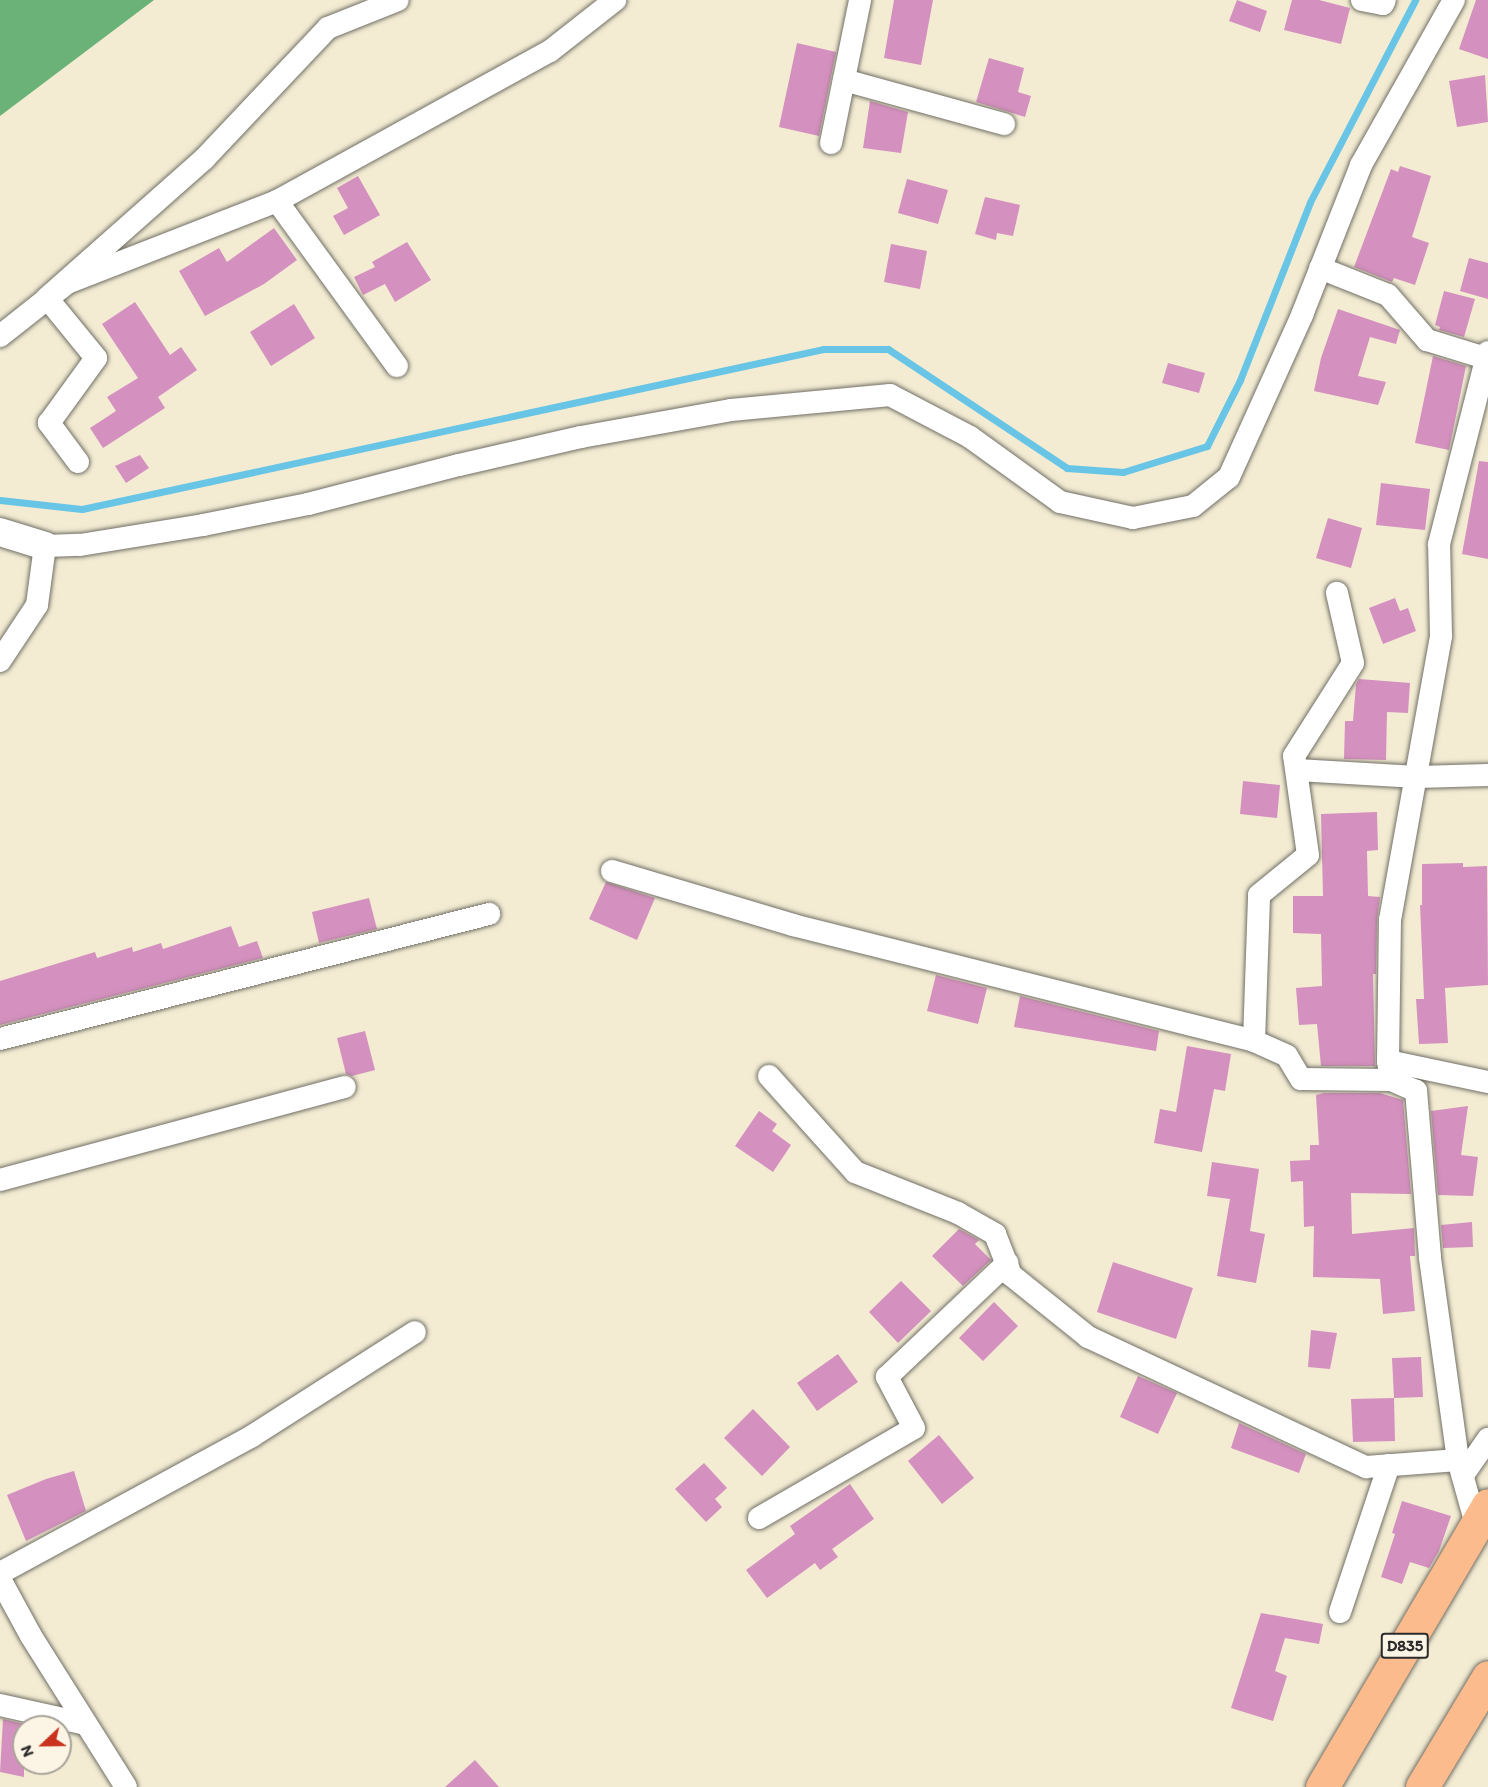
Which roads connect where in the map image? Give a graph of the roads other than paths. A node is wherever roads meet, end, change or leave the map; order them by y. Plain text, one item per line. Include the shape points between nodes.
1 (398, 0) edge
2 (615, 0) edge
3 (860, 0) edge
4 (1362, 0) edge
5 (1385, 0) edge
6 (1454, 0) edge
7 (844, 80) junction
8 (1004, 124) dead end
9 (831, 143) dead end
10 (277, 201) junction
11 (1320, 268) junction
12 (47, 298) junction
13 (0, 336) edge
14 (1487, 355) edge
15 (397, 366) dead end
16 (1479, 419) edge
17 (78, 462) dead end
18 (0, 532) edge
19 (45, 546) junction
20 (1337, 593) dead end
21 (0, 661) edge
22 (1297, 770) junction
23 (1488, 775) edge
24 (1417, 777) junction
25 (612, 871) dead end
26 (489, 914) dead end
27 (0, 1039) edge
28 (1254, 1041) junction
29 (1389, 1070) junction
30 (769, 1076) dead end
31 (1488, 1082) edge
32 (345, 1087) dead end
33 (0, 1180) edge
34 (1007, 1263) junction
35 (415, 1332) dead end
36 (1488, 1439) edge
37 (1389, 1465) junction
38 (1461, 1468) junction
39 (759, 1518) dead end
40 (1484, 1522) edge
41 (0, 1573) edge
42 (0, 1579) edge
43 (1340, 1612) dead end
44 (1488, 1677) edge
45 (0, 1705) edge
46 (87, 1724) junction
47 (126, 1787) edge
48 (1322, 1787) edge
49 (1422, 1787) edge

1 - 12 street via 328,27 204,159
2 - 10 street via 550,51
3 - 7 street
4 - 5 street via 1383,4
6 - 11 street via 1361,165
7 - 8 street
7 - 9 street
10 - 12 street via 67,283
10 - 15 street
11 - 14 street via 1388,296 1426,340
11 - 19 street via 1229,477 1193,506 1133,518 1060,502 970,437 890,395 731,410 581,438 308,504 203,525 80,545
12 - 13 street
12 - 17 street via 96,358 49,423
14 - 16 street
16 - 24 street via 1439,543 1441,636
18 - 19 street
19 - 21 street via 37,605
20 - 22 street via 1353,663 1294,756
22 - 24 street
22 - 28 street via 1308,855 1259,895
23 - 24 street
24 - 29 street via 1390,920
25 - 28 street via 793,925
26 - 27 street
28 - 29 street via 1287,1056 1300,1079
29 - 31 street
29 - 38 street via 1416,1091 1430,1257
30 - 34 street via 855,1172 958,1213 995,1234
32 - 33 street
34 - 37 street via 1011,1275 1088,1337 1366,1467
34 - 39 street via 887,1377 914,1428
35 - 41 street via 252,1436
36 - 38 street
37 - 38 street
37 - 43 street
38 - 40 street
40 - 48 highway, D835
42 - 46 street
44 - 49 highway
45 - 46 street
46 - 47 street

